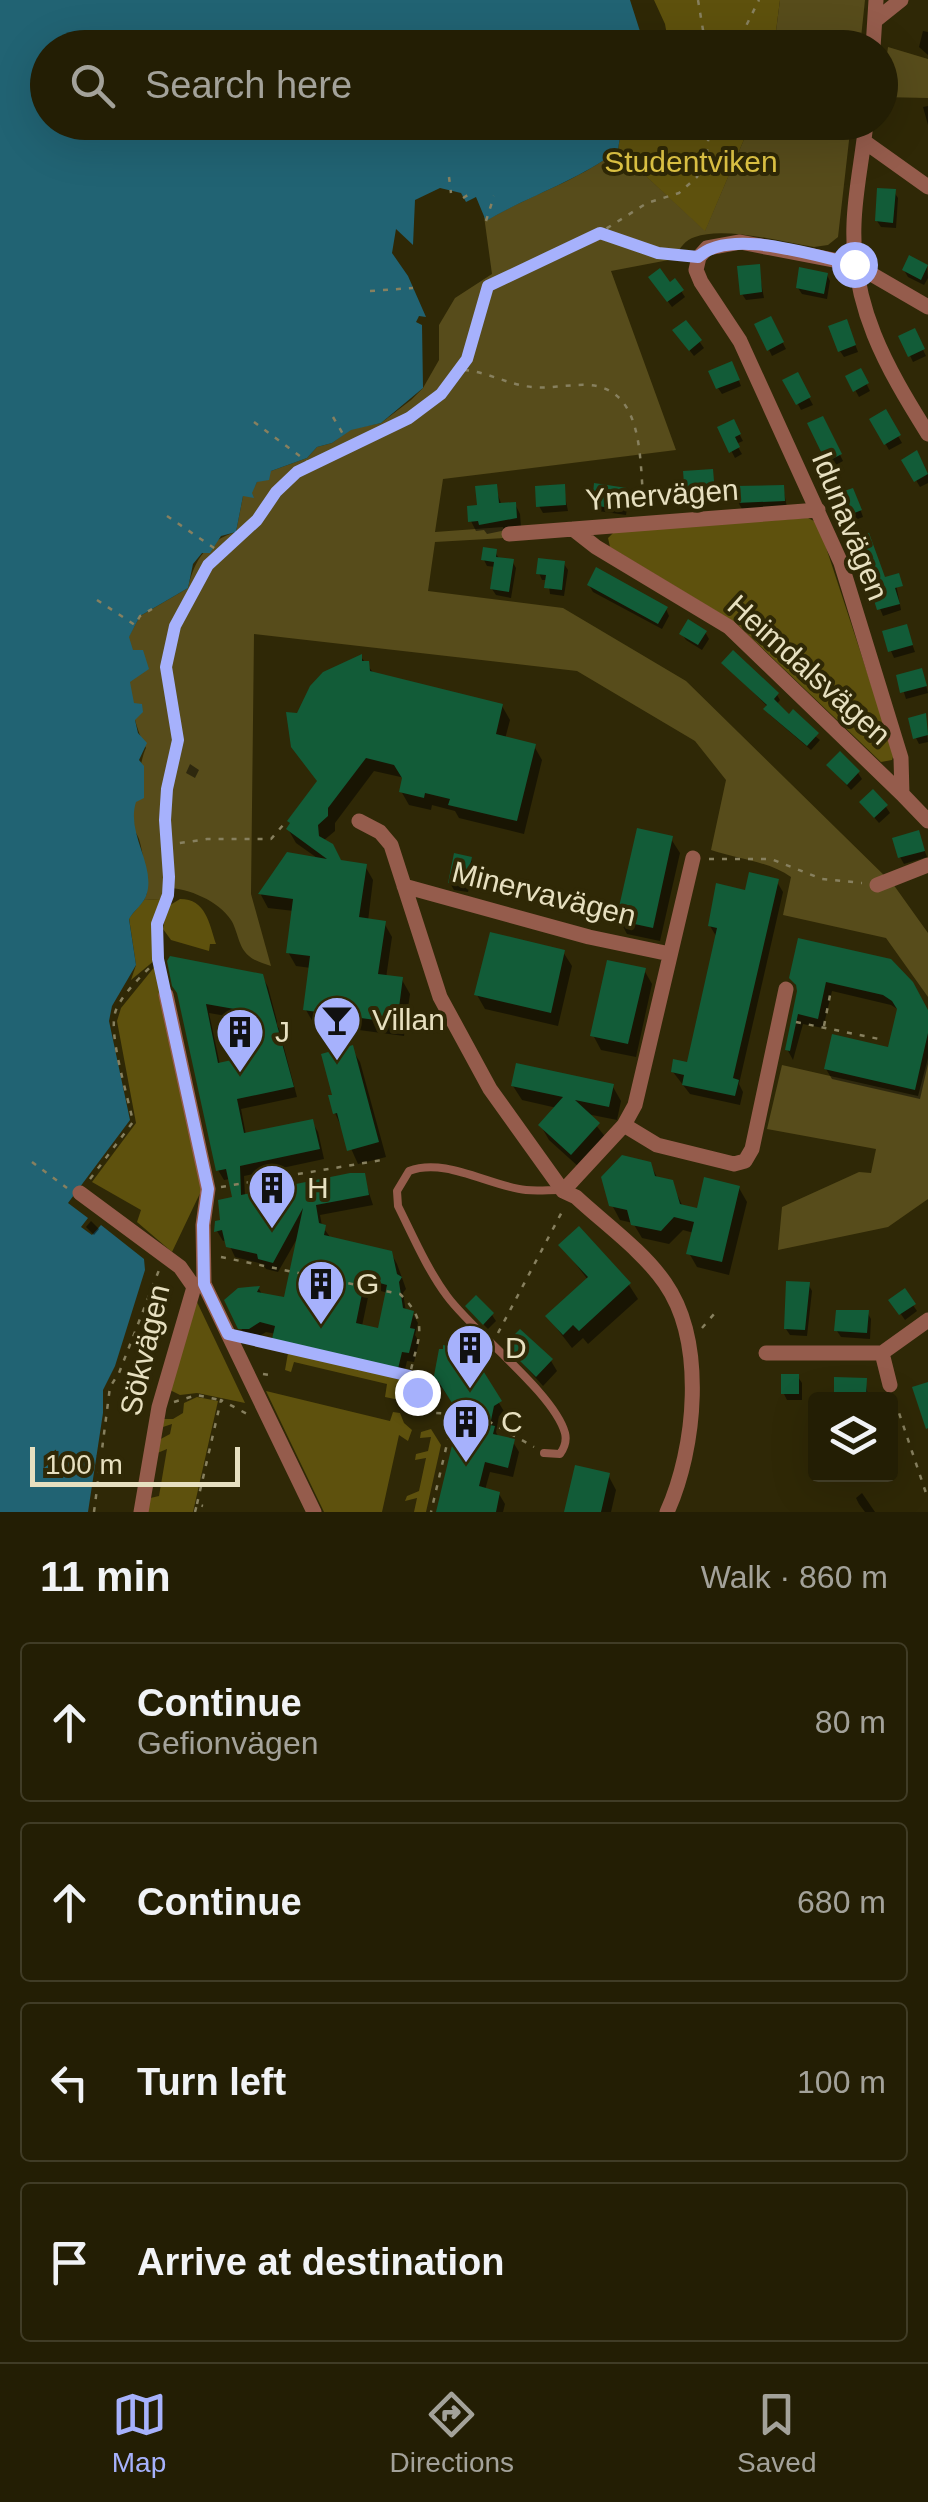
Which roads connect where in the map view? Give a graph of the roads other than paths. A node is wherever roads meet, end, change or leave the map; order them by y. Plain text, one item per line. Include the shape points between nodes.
1 (876, 0) edge
2 (900, 0) edge
3 (876, 20) junction
4 (875, 30) edge
5 (864, 142) joint
6 (928, 187) edge
7 (854, 264) junction
8 (928, 308) edge
9 (928, 434) edge
10 (818, 510) junction
11 (573, 529) junction
12 (509, 534) dead end
13 (902, 794) junction
14 (928, 821) edge
15 (359, 822) dead end
16 (693, 858) road end
17 (928, 865) edge
18 (877, 885) road end
19 (404, 886) junction
20 (670, 954) junction
21 (786, 989) dead end
22 (166, 996) road end
23 (624, 1125) junction
24 (77, 1193) road end
25 (570, 1194) junction
26 (199, 1286) junction
27 (928, 1320) edge
28 (766, 1353) dead end
29 (882, 1353) junction
30 (890, 1385) road end
31 (544, 1453) road end
32 (140, 1512) edge
33 (314, 1512) edge
34 (667, 1512) edge

1 - 3 street
2 - 3 street
3 - 4 street
5 - 6 street
5 - 7 street
7 - 8 street
7 - 9 street via 860,301 896,384
7 - 10 street, Idunavägen via 740,242 708,248 696,270 740,342
10 - 11 street, Ymervägen
10 - 13 street, Idunavägen via 901,758
11 - 12 street, Ymervägen
11 - 13 street, Heimdalsvägen via 728,627
13 - 14 street
15 - 19 street, Minervavägen via 390,845
16 - 20 street, Minervavägen
17 - 18 street
19 - 20 street, Minervavägen
19 - 25 street, Minervavägen via 440,997 490,1089
20 - 23 street, Minervavägen via 635,1105
21 - 23 street via 745,1161 657,1145
22 - 26 street via 208,1189
23 - 25 street, Minervavägen
24 - 26 street, Sökvägen
25 - 31 lane via 420,1166 409,1170 397,1191 398,1206 446,1295 560,1422 566,1446 560,1454
25 - 34 street, Minervavägen via 651,1267 682,1316 690,1348 691,1423
26 - 32 street, Sökvägen via 159,1406
26 - 33 street
27 - 29 street
28 - 29 street
29 - 30 street

